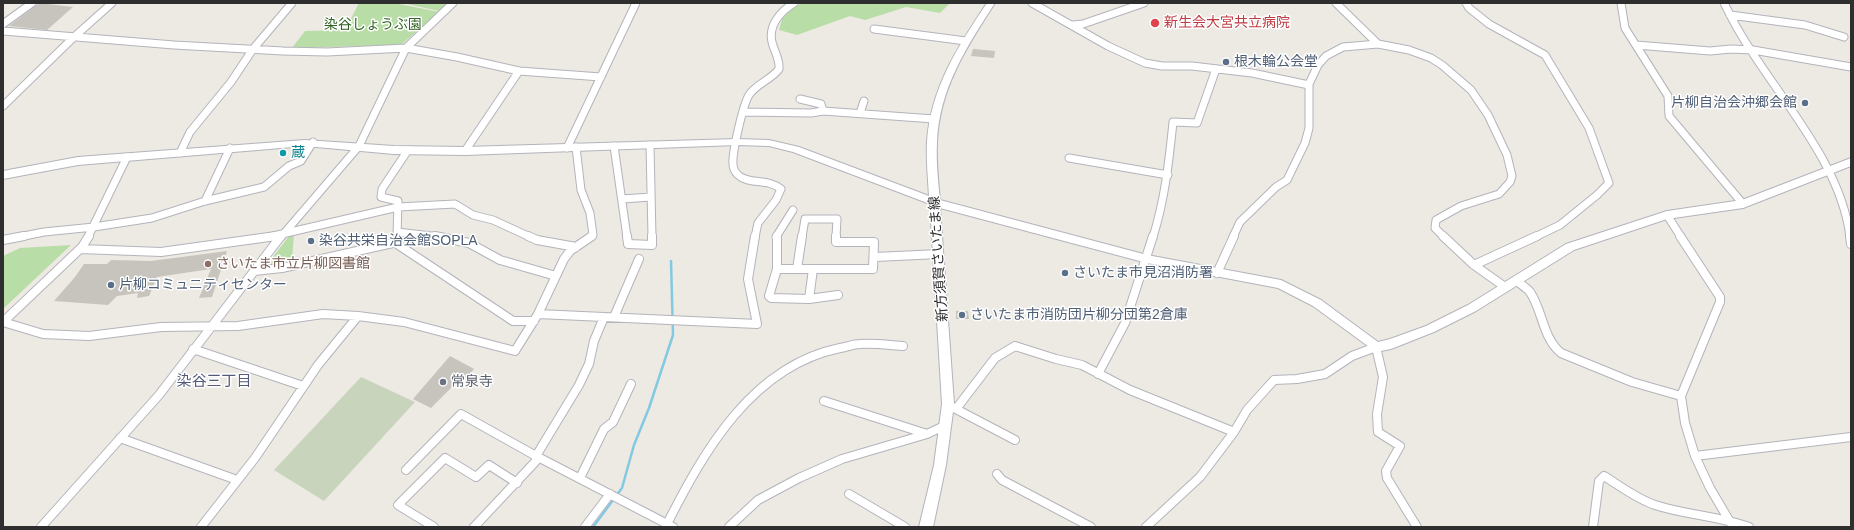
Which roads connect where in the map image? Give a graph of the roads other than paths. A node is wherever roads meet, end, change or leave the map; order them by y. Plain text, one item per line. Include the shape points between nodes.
1 (32, 3) edge
2 (112, 3) edge
3 (292, 3) edge
4 (453, 3) edge
5 (636, 3) edge
6 (794, 3) edge
7 (991, 3) edge
8 (1032, 3) edge
9 (1144, 3) edge
10 (1336, 3) edge
11 (1466, 3) edge
12 (1621, 3) edge
13 (1724, 3) edge
14 (1730, 15) junction
15 (3, 24) edge
16 (1073, 25) junction
17 (874, 29) dead end
18 (3, 31) edge
19 (74, 37) junction
20 (1844, 37) dead end
21 (966, 41) junction
22 (1378, 44) junction
23 (1636, 44) junction
24 (406, 48) junction
25 (253, 49) junction
26 (1753, 50) junction
27 (1851, 67) edge
28 (1216, 69) junction
29 (519, 71) junction
30 (600, 77) junction
31 (1309, 85) junction
32 (800, 99) dead end
33 (864, 100) dead end
34 (3, 106) edge
35 (823, 110) junction
36 (743, 112) junction
37 (860, 113) junction
38 (934, 119) junction
39 (312, 142) junction
40 (737, 142) junction
41 (650, 145) junction
42 (359, 146) junction
43 (614, 146) junction
44 (572, 147) junction
45 (230, 148) junction
46 (408, 150) junction
47 (465, 151) junction
48 (180, 153) junction
49 (127, 157) junction
50 (1069, 158) dead end
51 (1851, 162) edge
52 (1829, 171) junction
53 (3, 175) edge
54 (1168, 175) junction
55 (651, 197) junction
56 (622, 199) junction
57 (205, 201) junction
58 (934, 202) junction
59 (1743, 204) junction
60 (398, 207) junction
61 (793, 210) dead end
62 (1667, 215) junction
63 (1850, 220) edge
64 (94, 227) junction
65 (397, 232) junction
66 (282, 235) junction
67 (3, 240) edge
68 (397, 242) junction
69 (1851, 244) edge
70 (576, 246) junction
71 (80, 249) junction
72 (939, 254) junction
73 (875, 257) junction
74 (639, 259) dead end
75 (1147, 259) junction
76 (1474, 265) junction
77 (777, 269) junction
78 (797, 269) junction
79 (813, 269) junction
80 (254, 271) junction
81 (1217, 273) junction
82 (556, 276) junction
83 (1516, 280) junction
84 (1505, 287) junction
85 (838, 295) dead end
86 (809, 298) junction
87 (358, 316) junction
88 (604, 317) junction
89 (614, 317) junction
90 (536, 318) junction
91 (3, 322) edge
92 (211, 326) junction
93 (903, 346) dead end
94 (1376, 347) junction
95 (193, 349) junction
96 (1098, 374) junction
97 (632, 384) dead end
98 (303, 386) junction
99 (1681, 396) junction
100 (824, 401) dead end
101 (952, 406) junction
102 (946, 425) junction
103 (1234, 432) junction
104 (927, 434) junction
105 (120, 438) junction
106 (1851, 438) edge
107 (1015, 440) dead end
108 (536, 456) junction
109 (1695, 456) junction
110 (406, 470) dead end
111 (997, 474) dead end
112 (580, 478) junction
113 (237, 480) junction
114 (517, 483) junction
115 (610, 494) junction
116 (849, 494) dead end
117 (1731, 523) edge
118 (670, 525) edge
119 (901, 526) edge
120 (41, 527) edge
121 (200, 527) edge
122 (434, 527) edge
123 (474, 527) edge
124 (585, 527) edge
125 (729, 527) edge
126 (926, 527) edge
127 (1091, 527) edge
128 (1146, 527) edge
129 (1417, 527) edge
130 (1593, 527) edge
131 (1749, 527) edge

1 - 15 street
2 - 19 street
3 - 25 street
4 - 24 street
5 - 30 street
6 - 36 street via 785,8 772,30 771,40 778,56 779,69 748,96
7 - 21 street, 新方須賀さいたま線
8 - 16 street
9 - 16 street via 1083,24
10 - 22 street
11 - 76 street via 1489,24 1545,55 1589,128 1608,183 1560,225
12 - 23 street via 1625,28
13 - 14 street
14 - 20 street via 1805,25
14 - 26 street
16 - 28 street via 1108,46 1145,63
17 - 21 street
18 - 19 street
19 - 25 street
19 - 34 street
21 - 38 street, 新方須賀さいたま線 via 942,86
22 - 31 street via 1351,46 1326,56
22 - 76 street via 1409,50 1442,65 1471,90 1488,115 1504,150 1512,176 1500,194 1461,206 1436,220 1435,228
23 - 26 street via 1710,51 1732,48
23 - 59 street via 1668,96 1669,116
24 - 25 street via 308,52
24 - 29 street
24 - 42 street
25 - 48 street via 231,82 190,132
26 - 27 street
26 - 52 street
28 - 31 street via 1275,77
28 - 54 street via 1197,123 1173,122
29 - 30 street
29 - 47 street
30 - 44 street
31 - 81 street via 1309,128 1305,143 1287,180 1276,187 1240,222
32 - 35 street via 818,102
33 - 37 street
35 - 36 street via 811,113
35 - 37 street
36 - 40 street
37 - 38 street
38 - 58 street, 新方須賀さいたま線 via 931,154
39 - 42 street
39 - 45 street
39 - 57 street via 301,160 289,166 264,187
40 - 41 street
40 - 58 street via 769,143 795,149
40 - 89 street via 732,164 737,174 745,180 776,183 781,189 776,200 758,223 753,248 748,279 757,324
41 - 43 street
41 - 55 street
42 - 46 street
42 - 66 street
43 - 44 street
43 - 56 street
44 - 47 street
44 - 70 street via 581,190 590,213 593,235
45 - 48 street
45 - 57 street
46 - 47 street
46 - 60 street via 382,189 381,197 398,201
48 - 49 street
49 - 53 street via 78,161
49 - 64 street
50 - 54 street
51 - 52 street
52 - 59 street
52 - 63 street
54 - 75 street via 1161,212
55 - 56 street
55 - 56 street via 652,245 628,244
57 - 64 street via 152,218
58 - 72 street, 新方須賀さいたま線
58 - 75 street
59 - 62 street
60 - 65 street
60 - 66 street
60 - 70 street via 455,204 473,215 494,220 537,240
61 - 77 street via 776,236
62 - 83 street via 1570,247
62 - 99 street via 1720,297
63 - 69 street
64 - 67 street via 44,232
64 - 71 street
65 - 68 street
65 - 82 street via 469,243 500,260
66 - 71 street via 161,252
66 - 80 street
68 - 80 street via 282,268
68 - 90 street via 513,321
70 - 82 street via 564,259
71 - 91 street
72 - 73 street
72 - 101 street, 新方須賀さいたま線
73 - 78 street via 874,242 836,242 837,219 805,219
73 - 79 street via 873,269
74 - 89 street
75 - 81 street
75 - 96 street via 1125,323
76 - 84 street
77 - 78 street
77 - 86 street via 771,298
78 - 79 street
79 - 86 street
80 - 92 street
81 - 94 street via 1266,280 1291,288 1317,303
82 - 90 street
83 - 84 street
83 - 99 street via 1530,292 1546,332 1561,353 1632,382
84 - 94 street via 1472,308 1430,328 1391,344
85 - 86 street
87 - 90 street via 429,328 515,351
87 - 92 street via 323,314 238,326
87 - 98 street
88 - 89 street
88 - 90 street
88 - 108 street via 594,341 589,364
91 - 92 street via 43,334 88,336 161,327
92 - 95 street
93 - 118 street via 874,343 838,348 807,359 773,376 739,408 704,454 693,472
94 - 103 street via 1352,356 1325,374 1274,380 1247,410
94 - 129 street via 1383,377 1377,414 1378,432 1400,446 1386,472 1387,478
95 - 98 street
95 - 105 street via 158,395
96 - 101 street via 1074,363 1015,346 995,358
96 - 103 street via 1130,390
97 - 112 street via 613,422 604,429
98 - 113 street via 255,458
99 - 109 street via 1685,423
100 - 104 street
101 - 102 street, 新方須賀さいたま線
101 - 107 street
102 - 104 street
102 - 126 street, 新方須賀さいたま線
103 - 128 street via 1200,477
104 - 125 street via 842,460 799,478 758,500
105 - 113 street
105 - 120 street
106 - 109 street
108 - 110 street via 461,414
108 - 112 street
108 - 114 street via 536,461
109 - 117 street
111 - 127 street via 1015,488
112 - 115 street
113 - 121 street
114 - 122 street via 489,464 476,477 445,458 398,505
114 - 123 street
115 - 118 street
115 - 124 street
116 - 119 street
117 - 130 street via 1655,504 1633,495 1604,476 1599,481
117 - 131 street

